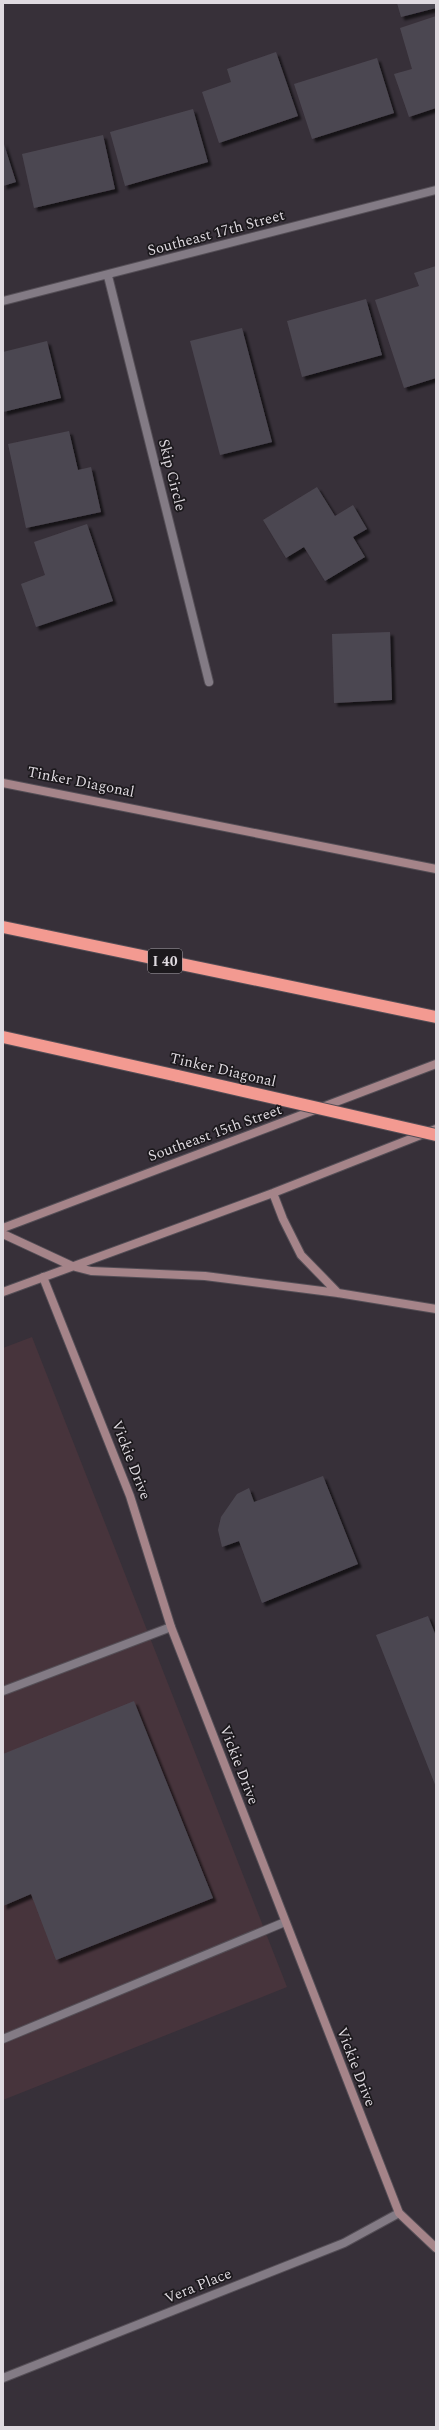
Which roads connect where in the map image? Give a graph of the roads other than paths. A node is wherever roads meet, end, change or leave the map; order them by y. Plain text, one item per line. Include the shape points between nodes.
1 (436, 190) edge
2 (108, 276) junction
3 (3, 301) edge
4 (209, 682) dead end
5 (3, 783) edge
6 (436, 869) edge
7 (3, 928) edge
8 (436, 1018) edge
9 (3, 1037) edge
10 (436, 1064) edge
11 (436, 1129) edge
12 (436, 1135) edge
13 (272, 1194) junction
14 (3, 1228) edge
15 (3, 1234) edge
16 (72, 1266) junction
17 (43, 1277) junction
18 (3, 1292) edge
19 (338, 1293) junction
20 (436, 1309) edge
21 (171, 1627) junction
22 (3, 1691) edge
23 (285, 1922) junction
24 (3, 2039) edge
25 (399, 2213) junction
26 (436, 2248) edge
27 (3, 2378) edge

1 - 2 street, Southeast 17th Street
2 - 3 street, Southeast 17th Street
2 - 4 street, Skip Circle
5 - 6 street, Tinker Diagonal
7 - 8 highway, I 40
9 - 12 highway, Tinker Diagonal, bridge
10 - 14 street, Southeast 15th Street
11 - 13 street
13 - 16 street
13 - 19 street via 282,1220 301,1255
15 - 16 street
16 - 17 street
16 - 19 street via 91,1271 205,1276
17 - 18 street
17 - 21 street, Vickie Drive via 130,1496
19 - 20 street
21 - 22 street
21 - 23 street, Vickie Drive
23 - 24 street
23 - 25 street, Vickie Drive
25 - 26 street, Vickie Drive
25 - 27 street, Vera Place via 344,2243

